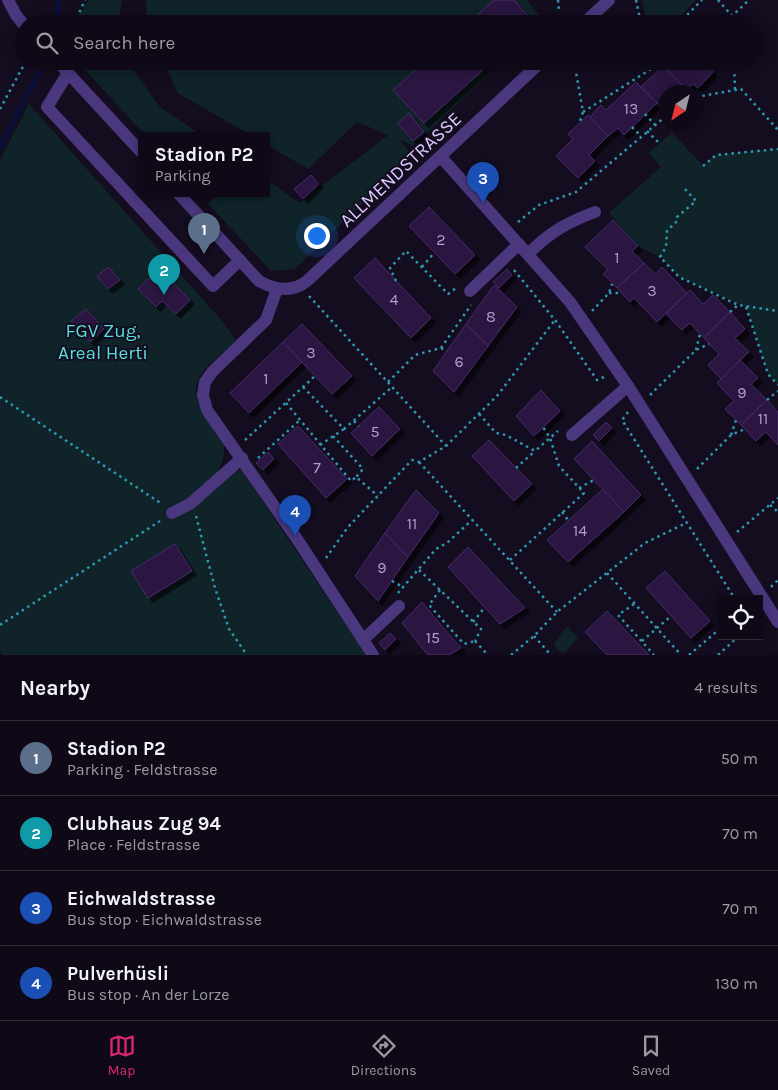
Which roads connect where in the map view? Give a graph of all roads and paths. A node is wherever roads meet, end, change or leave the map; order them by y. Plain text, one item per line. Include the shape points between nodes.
1 (8, 0) edge
2 (85, 0) edge
3 (558, 0) edge
4 (609, 0) edge
5 (636, 0) edge
6 (702, 0) edge
7 (718, 0) edge
8 (749, 0) edge
9 (559, 12) dead end
10 (16, 15) edge
11 (78, 15) edge
12 (593, 15) edge
13 (639, 15) edge
14 (687, 15) edge
15 (731, 15) edge
16 (733, 15) edge
17 (21, 70) edge
18 (533, 70) edge
19 (576, 70) edge
20 (649, 70) edge
21 (734, 70) edge
22 (68, 72) joint
23 (735, 90) junction
24 (703, 96) edge
25 (0, 109) edge
26 (583, 112) junction
27 (645, 114) dead end
28 (658, 123) edge
29 (579, 124) dead end
30 (655, 125) junction
31 (632, 128) dead end
32 (778, 130) edge
33 (647, 131) junction
34 (641, 136) junction
35 (659, 143) dead end
36 (138, 149) edge
37 (778, 149) edge
38 (441, 157) junction
39 (703, 166) dead end
40 (685, 189) dead end
41 (182, 197) edge
42 (595, 212) dead end
43 (515, 225) dead end
44 (519, 244) junction
45 (434, 253) dead end
46 (528, 254) junction
47 (240, 260) junction
48 (518, 266) dead end
49 (422, 267) junction
50 (396, 281) dead end
51 (612, 284) dead end
52 (302, 286) junction
53 (277, 289) junction
54 (469, 290) junction
55 (609, 293) junction
56 (621, 293) dead end
57 (738, 305) junction
58 (746, 307) junction
59 (778, 310) edge
60 (730, 312) dead end
61 (589, 314) dead end
62 (554, 320) junction
63 (700, 334) dead end
64 (709, 344) dead end
65 (441, 348) junction
66 (696, 350) junction
67 (447, 351) dead end
68 (316, 376) dead end
69 (388, 382) junction
70 (778, 385) edge
71 (303, 387) junction
72 (392, 387) junction
73 (623, 390) junction
74 (778, 391) edge
75 (0, 397) edge
76 (645, 400) dead end
77 (767, 400) dead end
78 (286, 402) junction
79 (478, 414) junction
80 (300, 420) junction
81 (736, 420) dead end
82 (354, 421) junction
83 (359, 426) dead end
84 (543, 427) dead end
85 (344, 429) junction
86 (745, 429) dead end
87 (568, 430) joint
88 (731, 434) junction
89 (333, 436) junction
90 (550, 438) junction
91 (320, 445) junction
92 (446, 446) junction
93 (535, 451) junction
94 (242, 458) junction
95 (419, 462) junction
96 (516, 468) dead end
97 (692, 473) dead end
98 (356, 477) junction
99 (594, 480) dead end
100 (579, 488) junction
101 (378, 496) junction
102 (778, 498) edge
103 (190, 504) junction
104 (770, 505) junction
105 (562, 512) junction
106 (778, 512) edge
107 (172, 513) junction
108 (472, 520) junction
109 (568, 520) dead end
110 (686, 523) junction
111 (732, 536) dead end
112 (436, 549) dead end
113 (510, 560) junction
114 (419, 570) dead end
115 (317, 571) junction
116 (607, 573) junction
117 (392, 581) dead end
118 (403, 587) dead end
119 (440, 590) junction
120 (732, 595) edge
121 (757, 595) edge
122 (635, 604) junction
123 (763, 604) edge
124 (399, 606) dead end
125 (486, 607) dead end
126 (557, 612) junction
127 (671, 616) dead end
128 (473, 622) junction
129 (778, 622) edge
130 (446, 624) junction
131 (0, 625) edge
132 (442, 626) dead end
133 (657, 628) junction
134 (718, 630) edge
135 (634, 633) junction
136 (534, 636) junction
137 (631, 636) dead end
138 (363, 640) junction
139 (735, 640) edge
140 (642, 641) junction
141 (475, 642) junction
142 (246, 655) edge
143 (373, 655) edge
144 (488, 655) edge
145 (511, 655) edge
146 (551, 655) edge
147 (654, 655) edge
148 (681, 655) edge
149 (689, 655) edge
150 (718, 655) edge

1 - 10 street
2 - 11 path
3 - 9 path
4 - 12 street
5 - 13 path
6 - 14 path
7 - 15 path
8 - 16 path
17 - 25 path
18 - 38 street, ALLMENDSTRASSE
19 - 26 path
20 - 26 path
21 - 23 path
22 - 36 street
22 - 47 street via 48,107 213,286
23 - 24 path
23 - 32 path via 741,89
26 - 29 path
27 - 30 path
28 - 30 path
30 - 33 path
31 - 34 path
33 - 34 path
33 - 35 path
34 - 43 path via 576,192 539,205
37 - 39 path via 716,155
38 - 44 street
38 - 52 street, ALLMENDSTRASSE
40 - 57 path via 696,201 677,217 677,222 667,231 666,248 660,257 679,277
41 - 47 street
42 - 46 street via 566,223
44 - 46 street
44 - 54 street
45 - 49 path
46 - 73 street via 570,302
47 - 53 street via 259,281
48 - 62 path via 513,271
49 - 50 path via 406,251 390,268
49 - 54 path via 448,294
51 - 55 path
52 - 53 street
52 - 69 path
53 - 94 street via 266,320 205,382 203,395 207,410
54 - 65 path
55 - 56 path
55 - 61 path
57 - 58 path
57 - 60 path
58 - 59 path
58 - 70 path via 768,374
62 - 73 path via 597,380 607,376
62 - 79 path via 497,396
63 - 66 path
64 - 66 path
65 - 67 path
65 - 69 path via 415,355
66 - 76 path
68 - 71 path
69 - 72 path
71 - 78 path
71 - 85 path
72 - 82 path
72 - 92 path
73 - 87 street
73 - 110 path via 629,410 622,420
73 - 121 street
74 - 77 path
75 - 107 path
78 - 80 path
78 - 94 path
79 - 92 path
79 - 93 path via 496,433
80 - 91 path
80 - 94 path
81 - 88 path
82 - 83 path
82 - 85 path
84 - 90 path
85 - 89 path
86 - 88 path
87 - 90 path
88 - 97 path
89 - 91 path
89 - 98 path via 363,469
90 - 93 path
90 - 100 path via 558,466
91 - 98 path via 351,481
92 - 95 path
93 - 96 path
94 - 103 street
94 - 115 street
95 - 101 path via 412,460
95 - 108 path
98 - 101 path
99 - 100 path
100 - 105 path via 584,493
101 - 115 path via 348,527
102 - 104 path
103 - 107 street
103 - 142 path via 197,516 214,588 229,629
104 - 106 path
104 - 111 path
105 - 109 path
105 - 113 path
107 - 131 path
108 - 112 path via 448,543
108 - 113 path
110 - 116 path via 645,544
110 - 120 path
113 - 126 path
114 - 119 path
115 - 138 street
116 - 122 path
116 - 126 path
117 - 118 path
119 - 128 path
119 - 130 path via 429,605
122 - 133 path
122 - 135 path via 618,614
123 - 129 street
124 - 138 street
125 - 128 path
126 - 136 path
127 - 133 path
128 - 141 path via 481,629
130 - 132 path
130 - 141 path via 464,644
133 - 140 path
133 - 148 path
134 - 149 path
135 - 137 path
135 - 140 path
136 - 145 path
136 - 146 path
138 - 143 street
139 - 150 path
140 - 147 path
141 - 144 path

